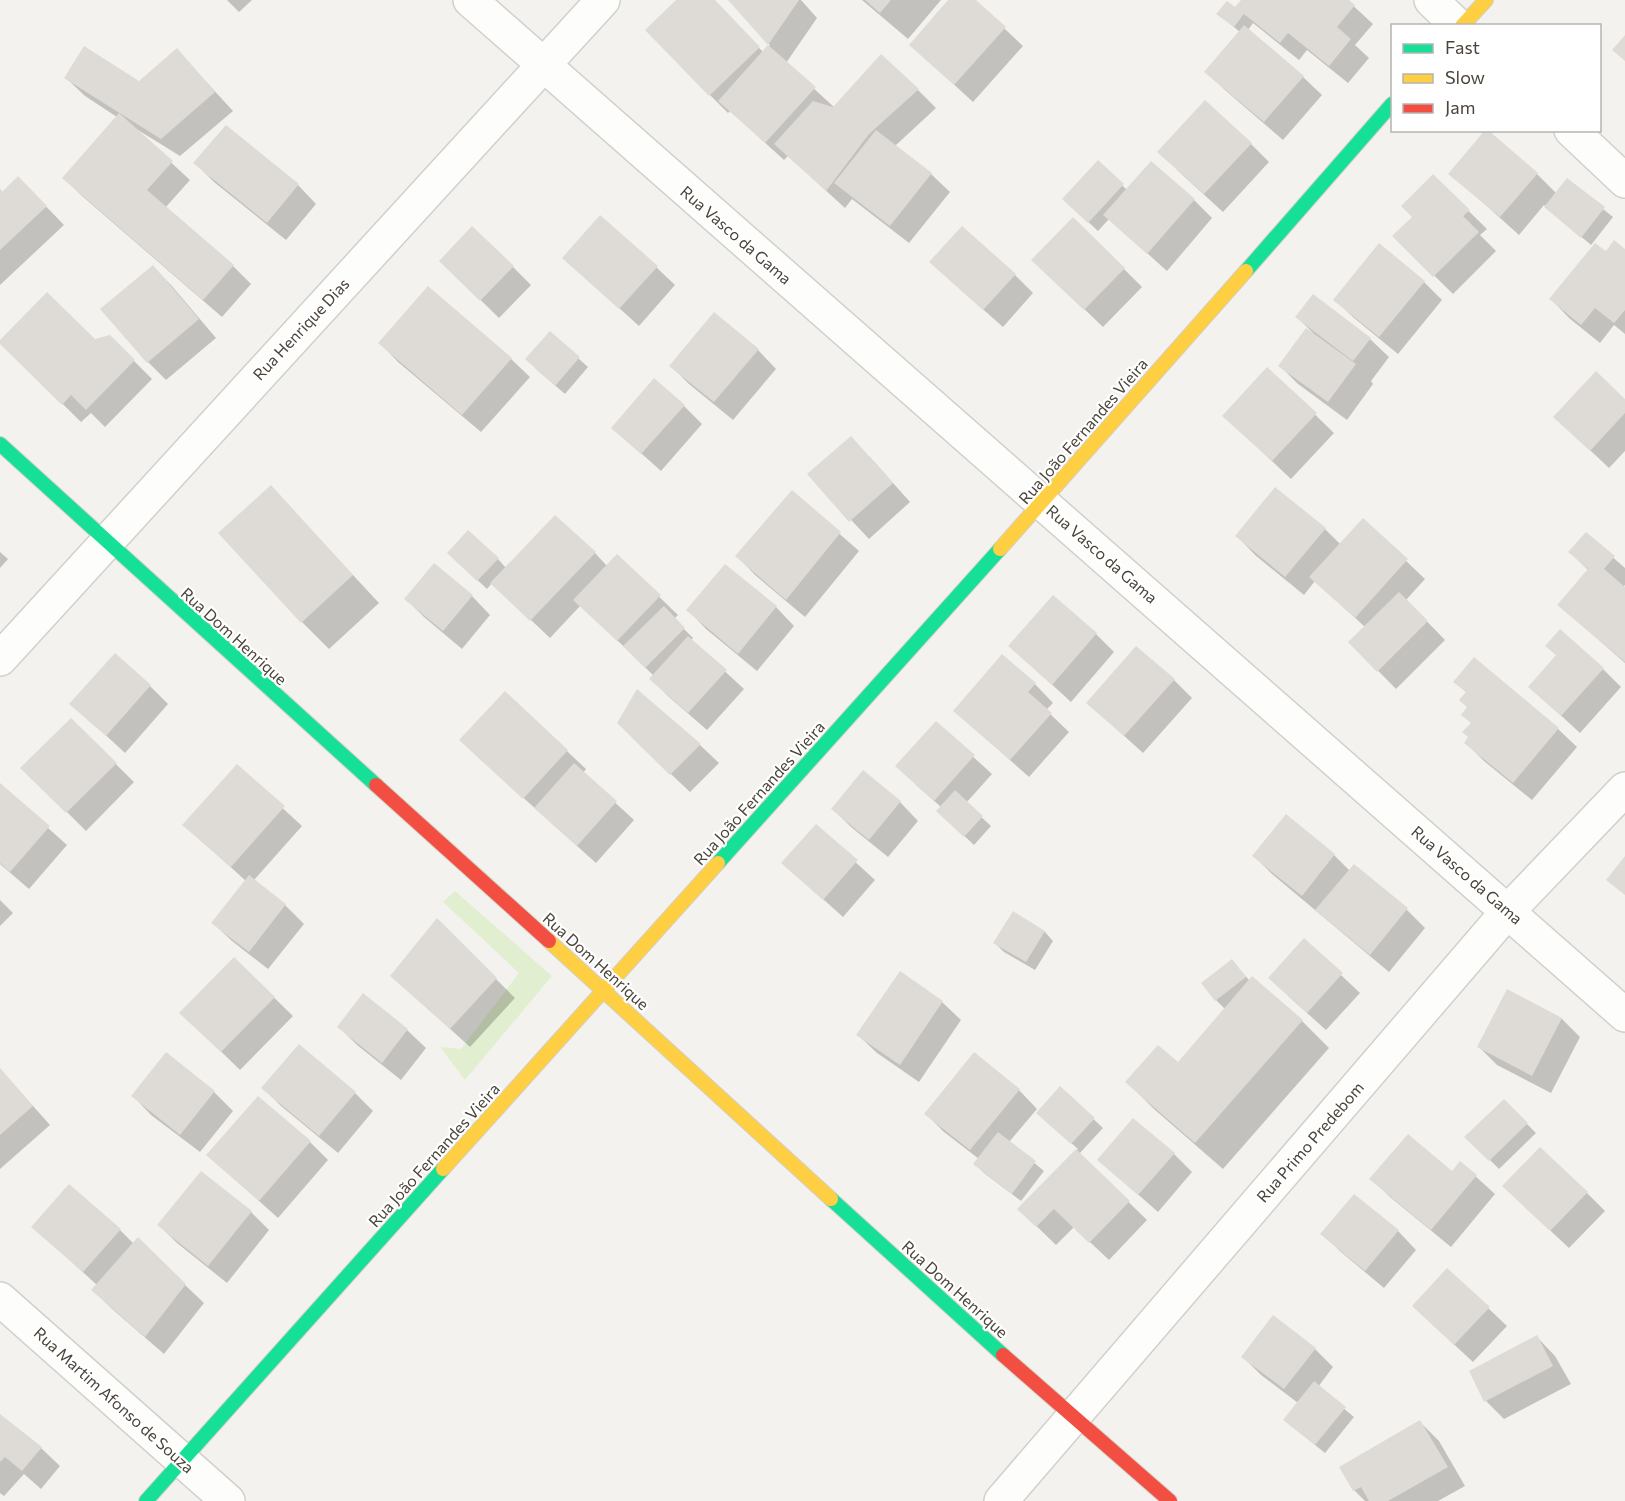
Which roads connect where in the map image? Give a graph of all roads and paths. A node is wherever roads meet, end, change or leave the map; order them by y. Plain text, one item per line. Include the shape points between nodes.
1 (470, 0) edge
2 (603, 0) edge
3 (1431, 0) edge
4 (1486, 0) edge
5 (1458, 24) edge
6 (1462, 24) edge
7 (543, 66) junction
8 (1391, 105) edge
9 (1573, 132) edge
10 (1625, 181) edge
11 (0, 444) edge
12 (1043, 502) junction
13 (106, 542) junction
14 (0, 659) edge
15 (1625, 789) edge
16 (1508, 911) junction
17 (603, 990) junction
18 (1625, 1015) edge
19 (0, 1299) edge
20 (1072, 1419) junction
21 (182, 1461) junction
22 (146, 1501) edge
23 (228, 1501) edge
24 (1001, 1501) edge
25 (1170, 1501) edge

1 - 7 street, Rua Vasco da Gama
2 - 7 street, Rua Henrique Dias
3 - 5 street
4 - 6 street
7 - 12 street, Rua Vasco da Gama
7 - 13 street, Rua Henrique Dias
8 - 12 street, Rua João Fernandes Vieira
9 - 10 street
11 - 13 street, Rua Dom Henrique
12 - 16 street, Rua Vasco da Gama
12 - 17 street, Rua João Fernandes Vieira
13 - 14 street, Rua Henrique Dias
13 - 17 street, Rua Dom Henrique
15 - 16 street, Rua Primo Predebom
16 - 18 street, Rua Vasco da Gama
16 - 20 street, Rua Primo Predebom
17 - 20 street, Rua Dom Henrique
17 - 21 street, Rua João Fernandes Vieira
19 - 21 street, Rua Martim Afonso de Souza
20 - 24 street, Rua Primo Predebom
20 - 25 street, Rua Dom Henrique
21 - 22 street, Rua João Fernandes Vieira
21 - 23 street, Rua Martim Afonso de Souza

